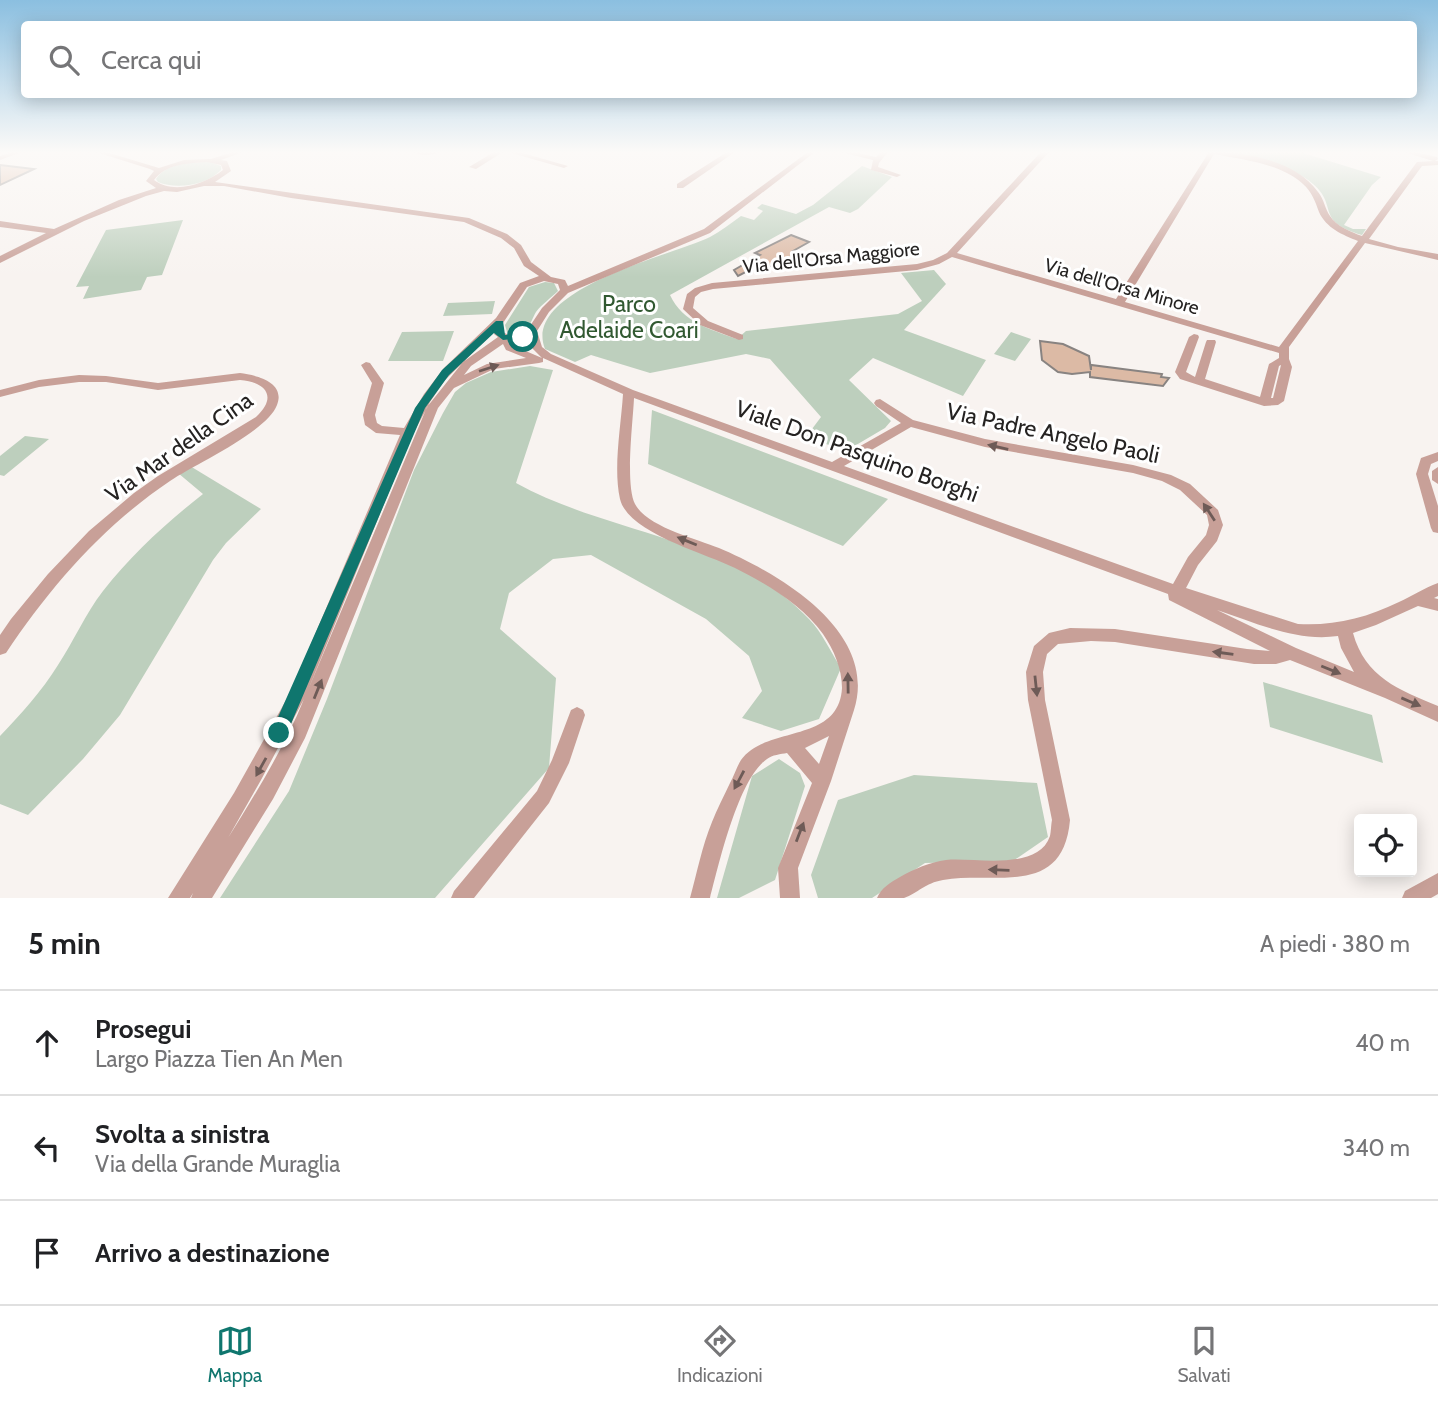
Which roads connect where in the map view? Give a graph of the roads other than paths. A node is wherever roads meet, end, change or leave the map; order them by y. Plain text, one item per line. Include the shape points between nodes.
1 (138, 194) edge
2 (147, 194) edge
3 (281, 194) edge
4 (748, 194) edge
5 (757, 194) edge
6 (1006, 194) edge
7 (1188, 194) edge
8 (1316, 194) edge
9 (1398, 194) edge
10 (131, 199) junction
11 (0, 224) edge
12 (55, 232) junction
13 (1365, 239) junction
14 (951, 254) junction
15 (1438, 257) edge
16 (0, 260) edge
17 (527, 264) junction
18 (553, 279) junction
19 (523, 285) junction
20 (565, 291) junction
21 (1119, 303) junction
22 (533, 332) junction
23 (503, 333) junction
24 (739, 337) dead end
25 (1194, 337) dead end
26 (1211, 342) dead end
27 (1283, 355) junction
28 (539, 360) junction
29 (366, 365) dead end
30 (562, 365) junction
31 (1199, 381) junction
32 (444, 391) junction
33 (629, 392) junction
34 (0, 394) edge
35 (880, 403) dead end
36 (909, 422) junction
37 (408, 432) junction
38 (1438, 456) edge
39 (832, 467) junction
40 (1438, 471) edge
41 (1438, 480) edge
42 (1438, 525) edge
43 (1136, 578) junction
44 (1438, 589) edge
45 (1177, 590) junction
46 (1416, 600) junction
47 (1438, 605) edge
48 (1231, 615) junction
49 (1344, 630) junction
50 (0, 648) edge
51 (1290, 653) junction
52 (1384, 691) junction
53 (1438, 714) edge
54 (577, 715) dead end
55 (844, 715) junction
56 (792, 745) junction
57 (822, 781) junction
58 (1438, 883) edge
59 (1419, 897) edge
60 (178, 898) edge
61 (201, 898) edge
62 (461, 898) edge
63 (700, 898) edge
64 (790, 898) edge
65 (887, 898) edge

1 - 10 street
2 - 10 street
3 - 17 street via 461,218 504,236 518,247
4 - 18 street via 689,233 582,275
5 - 20 street via 707,232
6 - 14 street, Via dell'Orsa Maggiore
7 - 21 street
8 - 13 street via 1330,223
9 - 13 street
10 - 12 street
11 - 12 street
12 - 16 street
13 - 15 street
13 - 27 street via 1324,290
14 - 21 street, Via dell'Orsa Minore
14 - 24 street, Via dell'Orsa Maggiore via 920,266 712,286 690,296 688,309 697,318
17 - 18 street
17 - 19 street
18 - 19 street
18 - 20 street via 565,285
19 - 23 street
20 - 22 street via 545,310
21 - 27 street, Via dell'Orsa Minore
22 - 23 street via 518,338
22 - 30 street, Viale Don Pasquino Borghi via 538,349
23 - 28 street, Viale Don Pasquino Borghi via 510,348
23 - 32 street
23 - 37 street via 442,376
25 - 31 street via 1180,372
26 - 31 street
27 - 31 street via 1274,364 1264,402
28 - 30 street, Viale Don Pasquino Borghi
32 -> 28 street via 491,366
29 - 37 street via 378,383 369,415 371,425
30 - 33 street, Viale Don Pasquino Borghi
61 -> 32 street via 299,732 416,444
33 - 39 street, Viale Don Pasquino Borghi
55 -> 33 street via 847,666 836,642 813,614 757,571 656,527 630,508 625,490
34 - 50 street, Via Mar della Cina via 70,379 163,386 242,376 264,383 273,398 260,420 160,481 95,535 43,589
35 - 36 street
36 - 39 street
45 -> 36 street, Via Padre Angelo Paoli via 1216,525 1208,507 1182,485 1138,470 1005,448
37 -> 60 street via 277,737 241,803
38 - 42 street via 1425,461 1422,471
39 - 43 street, Viale Don Pasquino Borghi
40 - 41 street
43 - 45 street, Viale Don Pasquino Borghi
43 - 48 street, Viale Don Pasquino Borghi
44 - 46 street
45 - 48 street, Viale Don Pasquino Borghi
46 - 47 street
46 - 49 street
48 - 49 street, Viale Don Pasquino Borghi via 1298,630
48 - 51 street, Viale Don Pasquino Borghi
49 - 52 street via 1354,658
51 -> 52 street, Viale Don Pasquino Borghi
51 -> 65 street via 1255,657 1093,634 1048,640 1037,654 1035,675 1060,813 1057,843 1023,868 944,870 912,881
52 -> 53 street
54 - 62 street via 543,797
55 - 56 street
55 - 57 street
56 - 57 street
56 -> 63 street via 763,751 744,770 720,824
64 -> 57 street via 788,868
58 - 59 street

